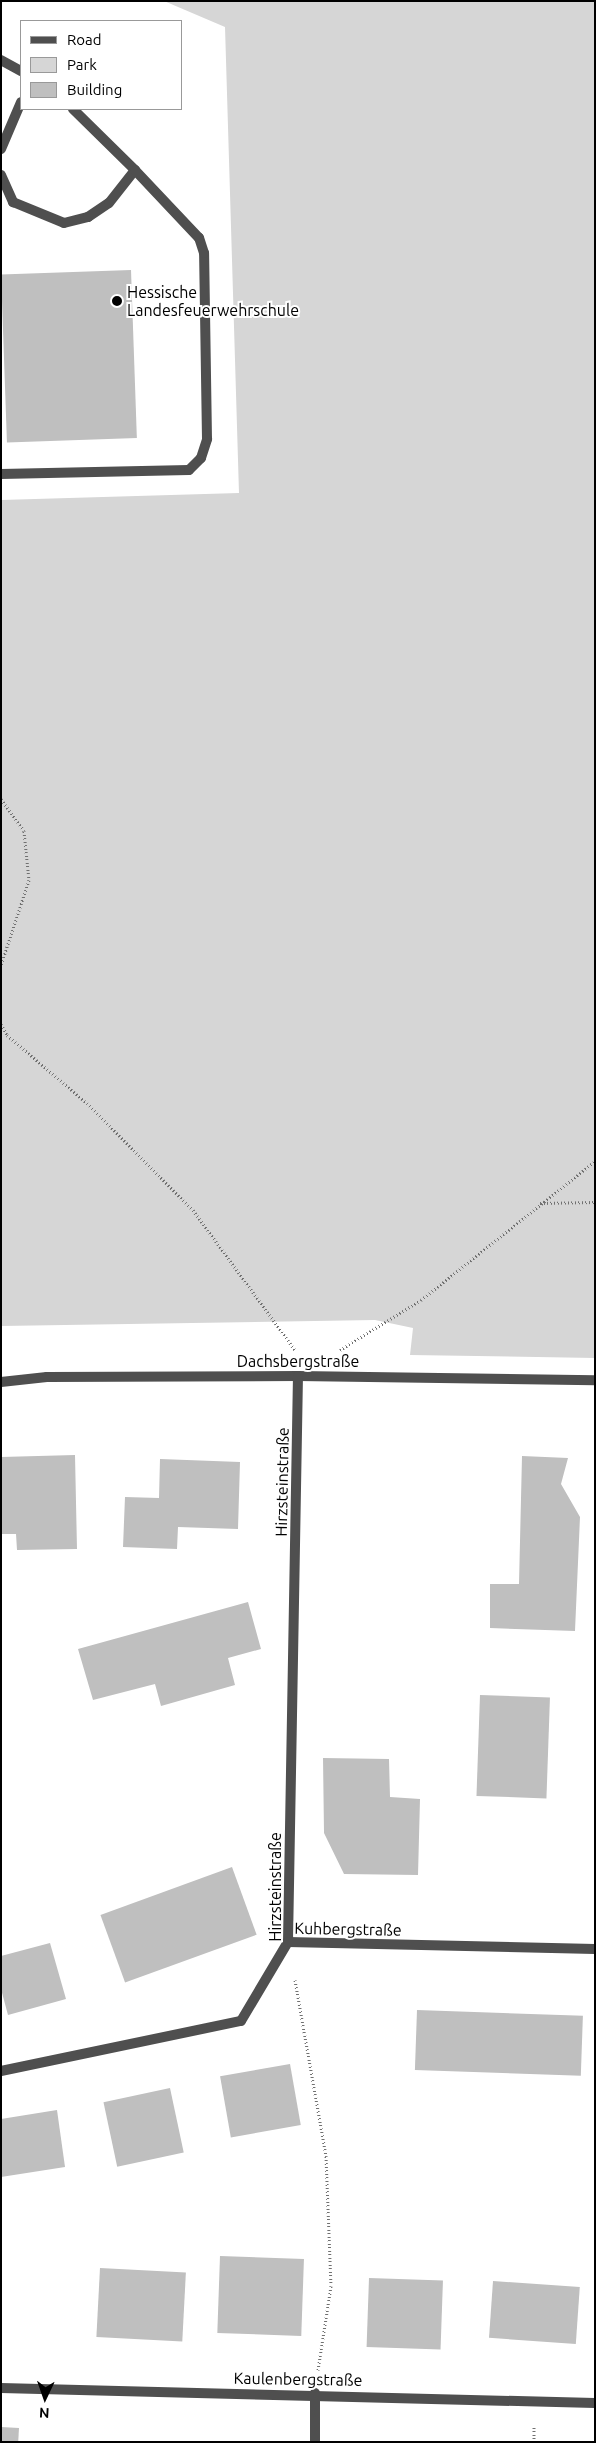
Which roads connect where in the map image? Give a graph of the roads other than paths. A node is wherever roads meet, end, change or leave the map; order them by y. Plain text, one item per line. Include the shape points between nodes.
1 (1, 60) edge
2 (20, 70) edge
3 (20, 104) edge
4 (74, 110) edge
5 (1, 149) edge
6 (135, 170) junction
7 (1, 175) edge
8 (1, 474) edge
9 (298, 1376) junction
10 (595, 1380) edge
11 (1, 1382) edge
12 (288, 1942) junction
13 (595, 1949) edge
14 (1, 2071) edge
15 (1, 2388) edge
16 (315, 2394) junction
17 (595, 2403) edge
18 (315, 2442) edge

1 - 2 street
3 - 5 street
4 - 6 street
6 - 7 street via 109,203 88,217 64,223 13,202
6 - 8 street via 199,238 204,253 207,439 201,458 189,470
9 - 10 street, Dachsbergstraße
9 - 11 street, Dachsbergstraße via 47,1377
9 - 12 street, Hirzsteinstraße
12 - 13 street, Kuhbergstraße
12 - 14 street, Kuhbergstraße via 241,2021
15 - 16 street, Kaulenbergstraße
16 - 17 street, Kaulenbergstraße
16 - 18 street

